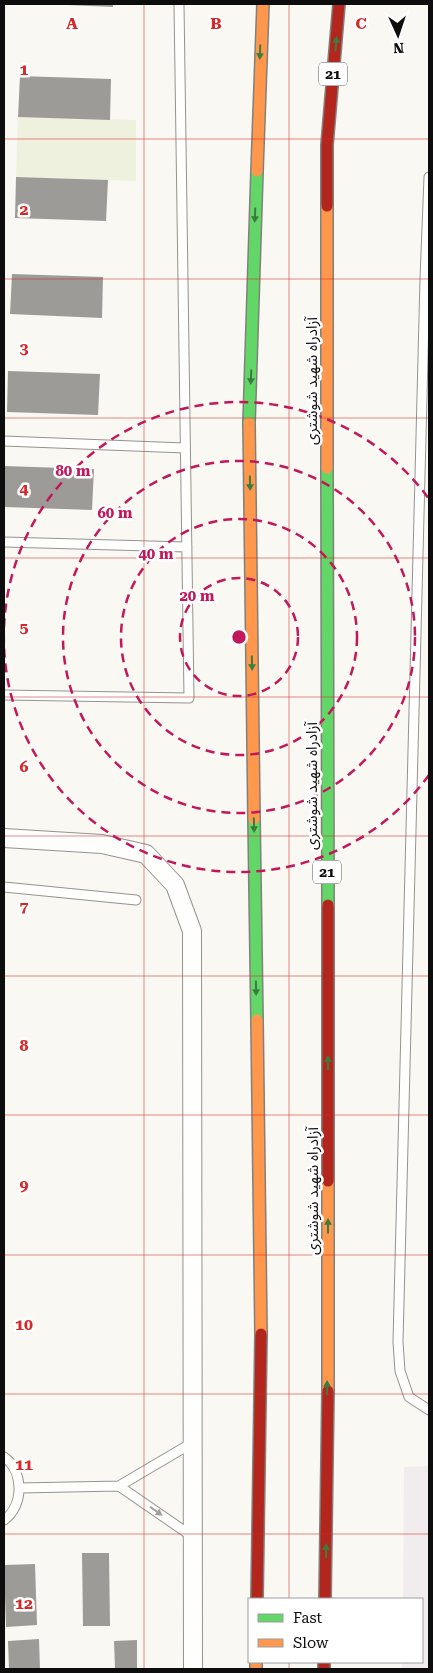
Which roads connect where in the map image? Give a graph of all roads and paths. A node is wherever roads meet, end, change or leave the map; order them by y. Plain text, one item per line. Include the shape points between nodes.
1 (179, 4) edge
2 (263, 4) edge
3 (339, 4) edge
4 (429, 177) edge
5 (4, 441) edge
6 (185, 448) junction
7 (4, 542) edge
8 (187, 548) junction
9 (4, 695) edge
10 (4, 838) edge
11 (4, 887) edge
12 (136, 900) dead end
13 (429, 1410) edge
14 (192, 1442) junction
15 (4, 1457) edge
16 (118, 1486) junction
17 (20, 1488) junction
18 (4, 1520) edge
19 (193, 1537) junction
20 (257, 1598) edge
21 (325, 1598) edge
22 (193, 1669) edge

1 - 6 lane
2 -> 20 highway via 249,434 261,1359
21 -> 3 highway, آزادراه شهید شوشتری / 21 via 328,1354 327,145
4 - 13 lane via 398,1342 400,1371 409,1397
5 - 6 lane
6 - 8 lane
7 - 8 lane
8 - 9 lane via 189,698
10 - 14 street via 102,844 146,854 174,885 192,931
11 - 12 lane
14 - 16 lane
14 - 19 street
15 - 17 lane via 16,1473
16 - 17 lane
16 -> 19 lane
17 - 18 lane via 17,1504
19 - 22 street

